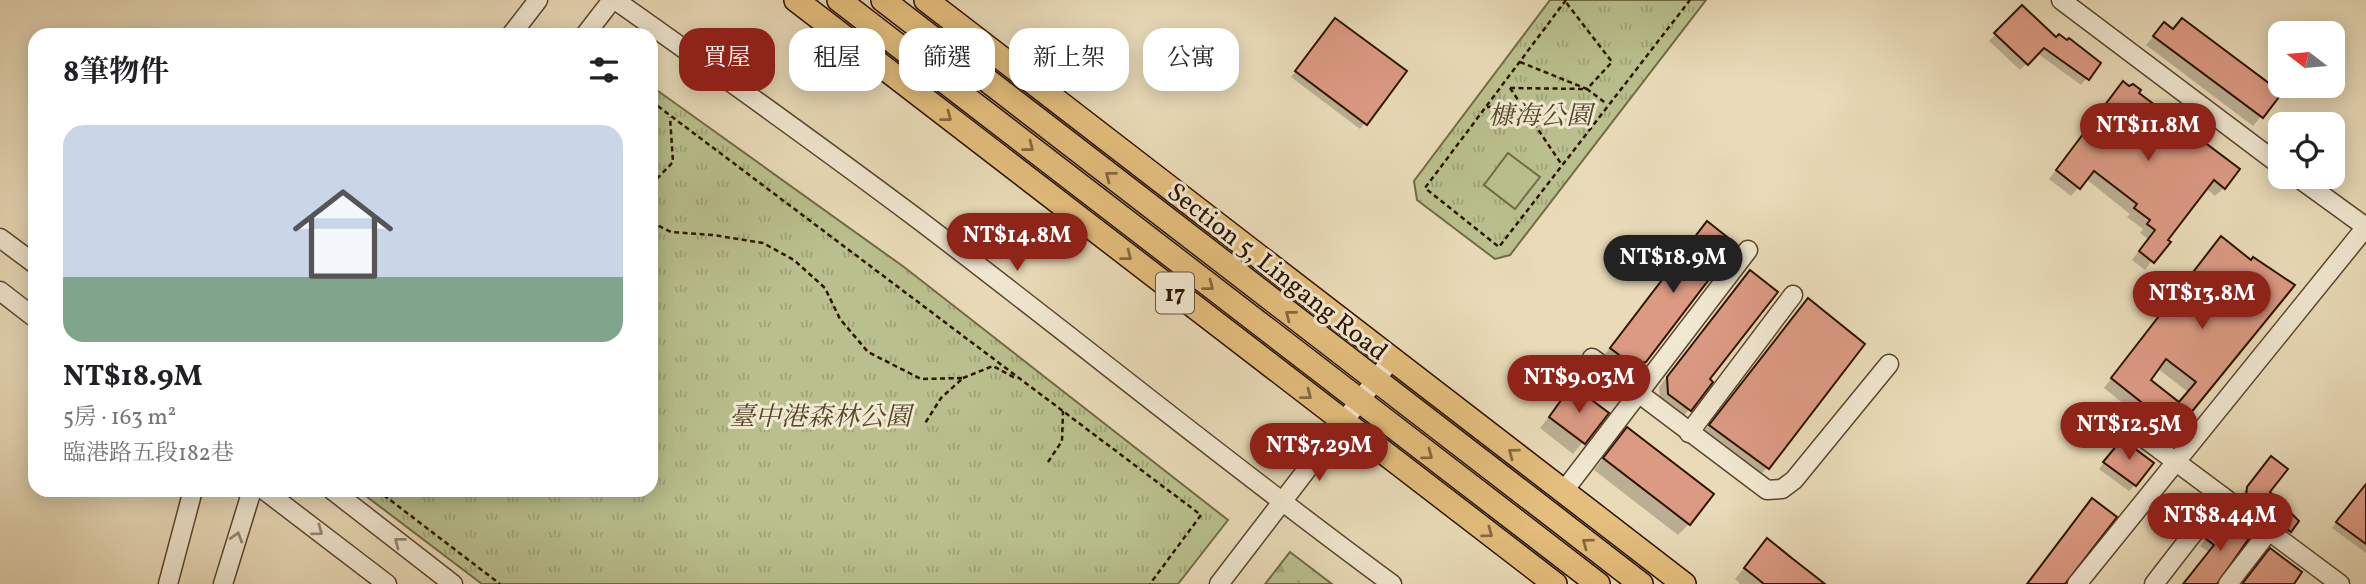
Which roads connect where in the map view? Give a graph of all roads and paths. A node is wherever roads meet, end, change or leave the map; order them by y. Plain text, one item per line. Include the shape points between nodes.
1 (538, 0) edge
2 (614, 0) edge
3 (796, 0) edge
4 (839, 0) edge
5 (883, 0) edge
6 (926, 0) edge
7 (1566, 0) edge
8 (1690, 0) edge
9 (2061, 0) edge
10 (516, 28) edge
11 (591, 28) edge
12 (654, 28) edge
13 (658, 31) edge
14 (1519, 62) junction
15 (1587, 89) junction
16 (1522, 105) junction
17 (1608, 105) junction
18 (658, 106) edge
19 (1485, 107) junction
20 (670, 115) junction
21 (2268, 155) edge
22 (1562, 166) junction
23 (658, 178) edge
24 (2314, 189) edge
25 (658, 226) edge
26 (2366, 227) edge
27 (0, 238) edge
28 (1748, 250) dead end
29 (28, 259) edge
30 (0, 291) edge
31 (1793, 295) dead end
32 (28, 313) edge
33 (1592, 358) dead end
34 (1391, 360) junction
35 (1889, 364) dead end
36 (963, 378) junction
37 (1375, 381) junction
38 (1026, 384) junction
39 (1637, 393) junction
40 (1359, 402) junction
41 (1063, 411) junction
42 (1343, 423) junction
43 (924, 425) dead end
44 (2128, 426) dead end
45 (1689, 433) junction
46 (1048, 462) dead end
47 (2177, 462) junction
48 (1563, 492) junction
49 (2222, 496) junction
50 (191, 497) edge
51 (250, 497) edge
52 (273, 497) edge
53 (341, 497) edge
54 (386, 497) edge
55 (1280, 502) junction
56 (2269, 531) junction
57 (169, 584) edge
58 (223, 584) edge
59 (387, 584) edge
60 (453, 584) edge
61 (500, 584) edge
62 (1150, 584) edge
63 (1219, 584) edge
64 (1392, 584) edge
65 (1555, 584) edge
66 (1598, 584) edge
67 (1641, 584) edge
68 (1684, 584) edge
69 (2077, 584) edge
70 (2154, 584) edge
71 (2228, 584) edge
72 (2340, 584) edge

1 - 10 street
2 - 11 street
2 - 12 street
3 -> 42 main road, 17
4 -> 40 main road, Section 5, Lingang Road / 17
37 -> 5 main road, Section 5, Lingang Road / 17
6 - 34 main road, Section 5, Lingang Road
7 - 14 path
7 - 15 path via 1612,62
8 - 17 path
9 - 21 street
13 - 55 street via 920,221
14 - 15 path
14 - 19 path
15 - 16 path via 1510,88
15 - 17 path
16 - 19 path
16 - 22 path
17 - 22 path
18 - 20 path
19 - 22 path via 1425,189 1497,246 1501,247
20 - 23 path via 673,162
20 - 38 path
24 - 26 street
25 - 36 path via 671,232 763,243 794,260 825,288 839,320 868,352 921,379
26 - 47 street
27 - 29 street
28 - 39 street
30 - 32 street
31 - 45 street
33 - 39 street
34 - 37 street
48 -> 34 main road, Section 5, Lingang Road
35 - 45 street via 1782,489 1760,487
36 - 38 path via 993,366
36 - 43 path via 941,398
37 - 40 street
67 -> 37 main road, Section 5, Lingang Road / 17
38 - 41 path
39 - 45 street
39 - 48 street
40 - 42 street
40 -> 66 main road, Section 5, Lingang Road / 17
41 - 46 path via 1062,441
41 - 62 path via 1200,515
42 - 55 street
42 -> 65 main road, 17
44 - 47 street
47 - 49 street
47 - 69 street
48 - 68 main road, Section 5, Lingang Road
49 - 56 street
49 - 70 street
50 - 57 street
58 -> 51 street
52 -> 59 street
60 -> 53 street
54 - 61 path
55 - 63 street
55 - 64 street
56 - 71 street
56 - 72 street

